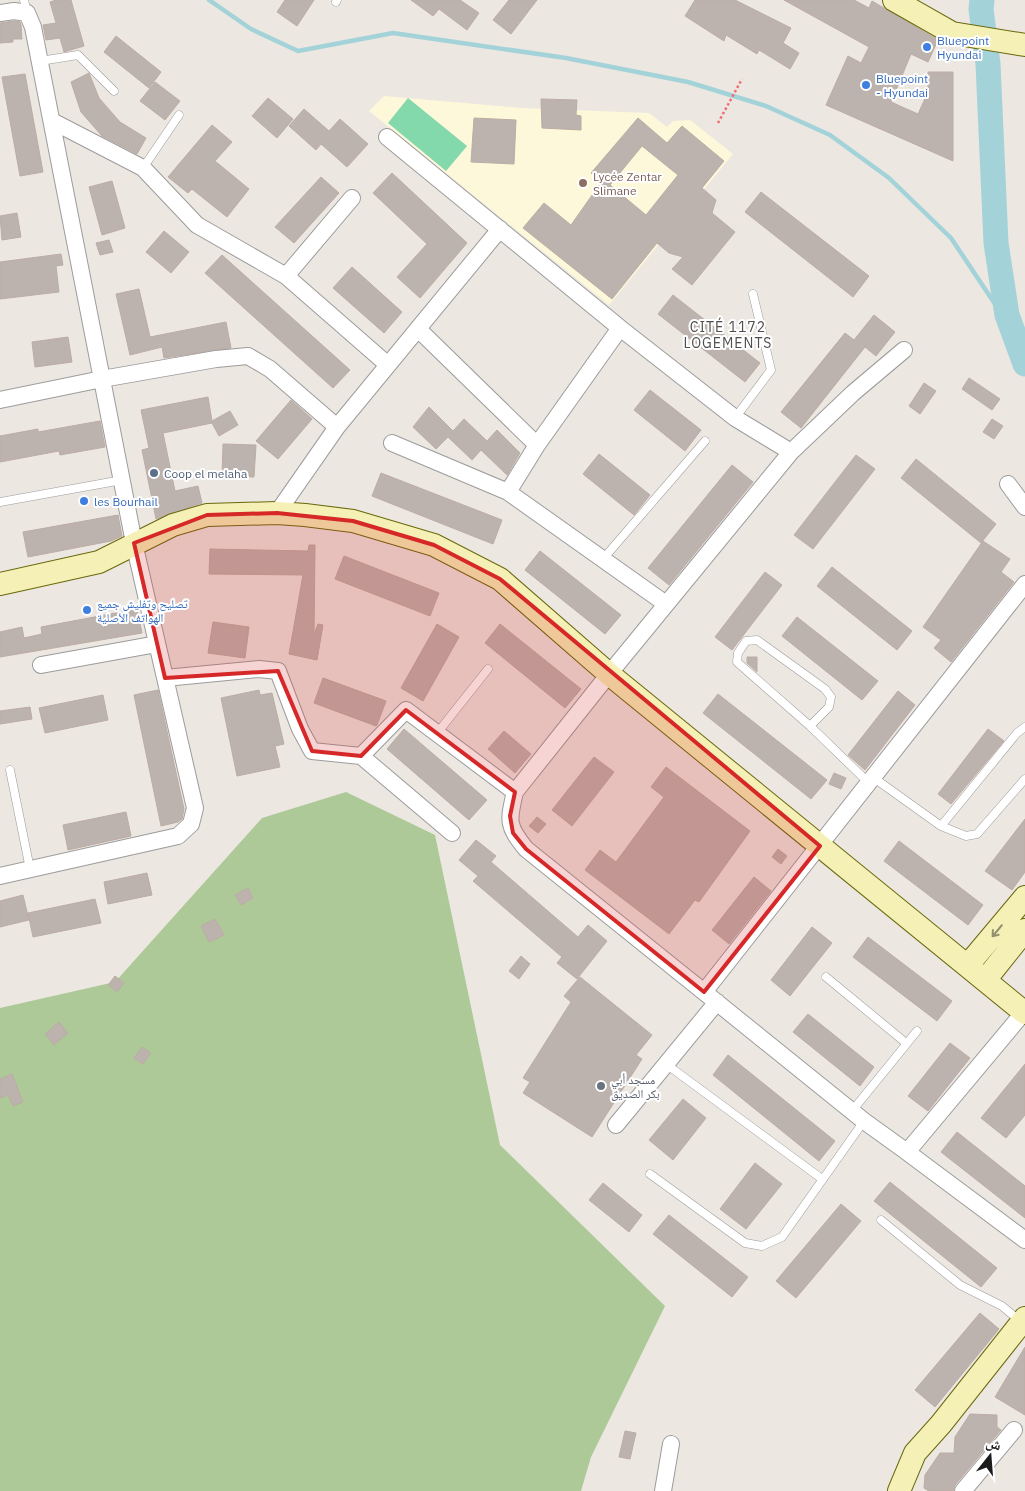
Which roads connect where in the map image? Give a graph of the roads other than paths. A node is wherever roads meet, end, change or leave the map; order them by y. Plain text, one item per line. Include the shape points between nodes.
1 (894, 0) edge
2 (26, 6) edge
3 (0, 13) edge
4 (1015, 44) edge
5 (40, 61) junction
6 (114, 91) dead end
7 (179, 116) dead end
8 (52, 121) junction
9 (388, 137) dead end
10 (143, 168) junction
11 (352, 198) dead end
12 (500, 229) junction
13 (286, 276) junction
14 (753, 294) dead end
15 (620, 328) junction
16 (418, 329) junction
17 (904, 350) dead end
18 (388, 365) junction
19 (102, 378) junction
20 (0, 400) edge
21 (735, 418) junction
22 (337, 427) junction
23 (705, 442) dead end
24 (392, 443) dead end
25 (536, 446) junction
26 (790, 452) junction
27 (122, 480) junction
28 (1008, 484) dead end
29 (508, 492) junction
30 (0, 502) edge
31 (1025, 507) edge
32 (277, 513) junction
33 (134, 543) junction
34 (603, 559) junction
35 (0, 584) edge
36 (1025, 584) edge
37 (666, 604) junction
38 (157, 644) junction
39 (41, 665) dead end
40 (488, 669) dead end
41 (609, 674) junction
42 (165, 678) junction
43 (810, 726) junction
44 (1025, 727) edge
45 (438, 732) junction
46 (361, 756) junction
47 (10, 770) dead end
48 (1025, 779) edge
49 (871, 780) junction
50 (515, 792) junction
51 (941, 826) junction
52 (452, 833) dead end
53 (820, 846) junction
54 (30, 869) junction
55 (0, 876) edge
56 (1025, 897) edge
57 (1025, 930) edge
58 (968, 965) junction
59 (826, 977) dead end
60 (986, 979) junction
61 (711, 997) junction
62 (1025, 1012) edge
63 (917, 1030) dead end
64 (906, 1043) junction
65 (666, 1064) junction
66 (858, 1116) junction
67 (616, 1125) dead end
68 (907, 1152) junction
69 (650, 1174) dead end
70 (822, 1179) junction
71 (881, 1220) dead end
72 (1025, 1240) edge
73 (1023, 1320) edge
74 (1014, 1430) dead end
75 (671, 1444) dead end
76 (663, 1491) edge
77 (899, 1491) edge
78 (963, 1491) edge

1 - 4 main road via 952,33
2 - 3 street
2 - 5 street
5 - 6 lane via 78,55
5 - 8 street
7 - 10 lane
8 - 10 street
8 - 19 street
9 - 12 street
10 - 13 street via 197,224
11 - 13 street
12 - 15 street
12 - 16 street
13 - 18 street
14 - 21 lane via 771,370
15 - 21 street
15 - 25 street
16 - 18 street
16 - 25 street
17 - 26 street via 852,393
18 - 22 street
19 - 20 street
19 - 22 street via 248,356 270,368
19 - 27 street
21 - 26 street
22 - 32 street
23 - 34 lane
24 - 29 street
25 - 29 street
26 - 37 street
27 - 30 lane
27 - 33 street
28 - 31 street
29 - 34 street
32 - 33 main road via 207,516 173,525
32 - 41 main road via 353,521 393,531 472,563 500,579
33 - 35 main road via 99,562
33 - 38 street
34 - 37 street
36 - 49 street
37 - 41 street
38 - 39 street
38 - 42 street
40 - 45 lane
41 - 50 street
41 - 53 main road
42 - 46 street via 259,669 278,671 312,751
42 - 54 street via 195,808 191,824 178,836
43 - 43 lane via 737,662 738,653 746,641 757,640 825,689 831,697 829,707
43 - 49 lane
44 - 51 lane
45 - 46 street via 406,710
45 - 50 street
46 - 52 street
47 - 54 lane
48 - 51 lane via 977,834 966,836
49 - 51 lane
49 - 53 street
50 - 61 street via 510,816 513,833 526,849
53 - 58 main road
53 - 61 street
54 - 55 street
56 -> 58 main road
57 - 60 main road
58 - 60 main road
59 - 64 lane
60 - 62 main road
61 - 65 street
61 - 66 street
62 - 68 street
63 - 64 lane
64 - 66 lane
65 - 67 street
65 - 70 lane
66 - 68 street
66 - 70 lane
68 - 72 street
69 - 70 lane via 745,1243 762,1246 782,1237
71 - 73 lane via 960,1285
73 - 77 main road via 915,1452
74 - 78 street
75 - 76 street

